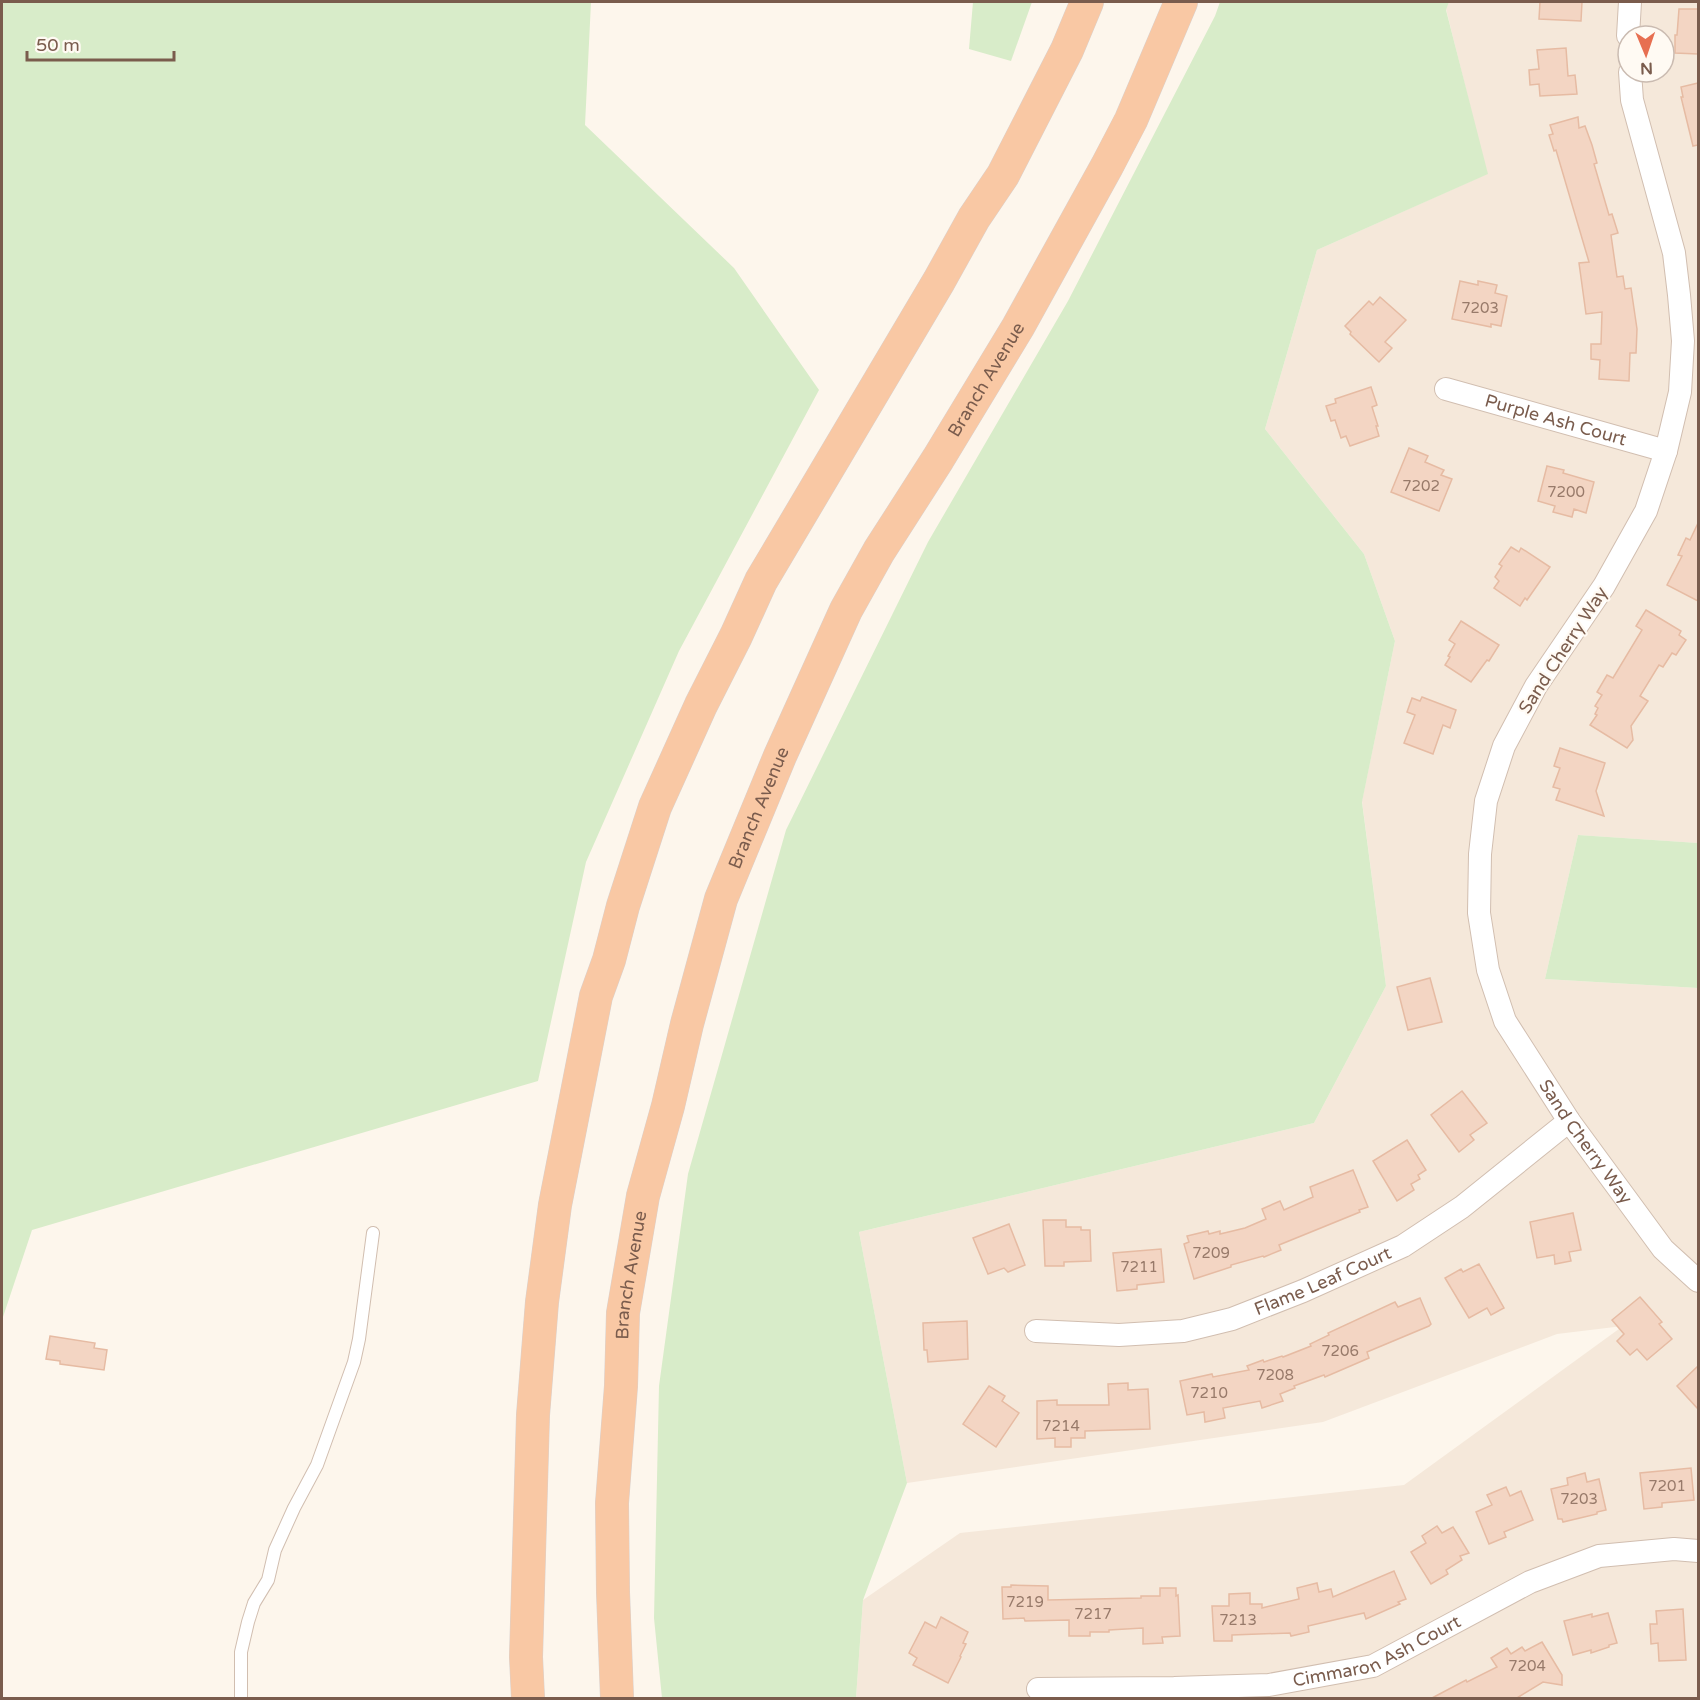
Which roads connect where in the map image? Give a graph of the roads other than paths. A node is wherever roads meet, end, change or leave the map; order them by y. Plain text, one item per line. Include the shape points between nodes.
1 (1087, 2) edge
2 (1181, 2) edge
3 (1630, 2) edge
4 (1629, 24) edge
5 (1631, 84) edge
6 (1446, 389) dead end
7 (1666, 451) junction
8 (1569, 1121) junction
9 (373, 1233) dead end
10 (1698, 1281) edge
11 (1036, 1331) dead end
12 (1698, 1551) edge
13 (1038, 1689) dead end
14 (241, 1698) edge
15 (528, 1698) edge
16 (617, 1698) edge

1 - 15 highway via 1003,175 761,581 655,807 596,996 552,1226 533,1415
2 - 16 highway, Branch Avenue via 1107,166 1018,327 846,610 721,899 643,1196 623,1313 612,1503
3 - 4 street
5 - 7 street, Sand Cherry Way via 1674,253 1679,295 1683,341 1680,392
6 - 7 street, Purple Ash Court
7 - 8 street, Sand Cherry Way via 1646,512 1604,586 1536,686 1504,746 1486,801 1479,913 1488,970 1505,1021
8 - 10 street, Sand Cherry Way via 1663,1248
8 - 11 street, Flame Leaf Court via 1462,1207 1403,1246 1232,1319 1183,1331 1119,1335
9 - 14 lane via 354,1362 317,1465 275,1550 268,1580 254,1603 242,1652
12 - 13 street, Cimmaron Ash Court via 1674,1549 1599,1556 1530,1582 1373,1666 1269,1685

